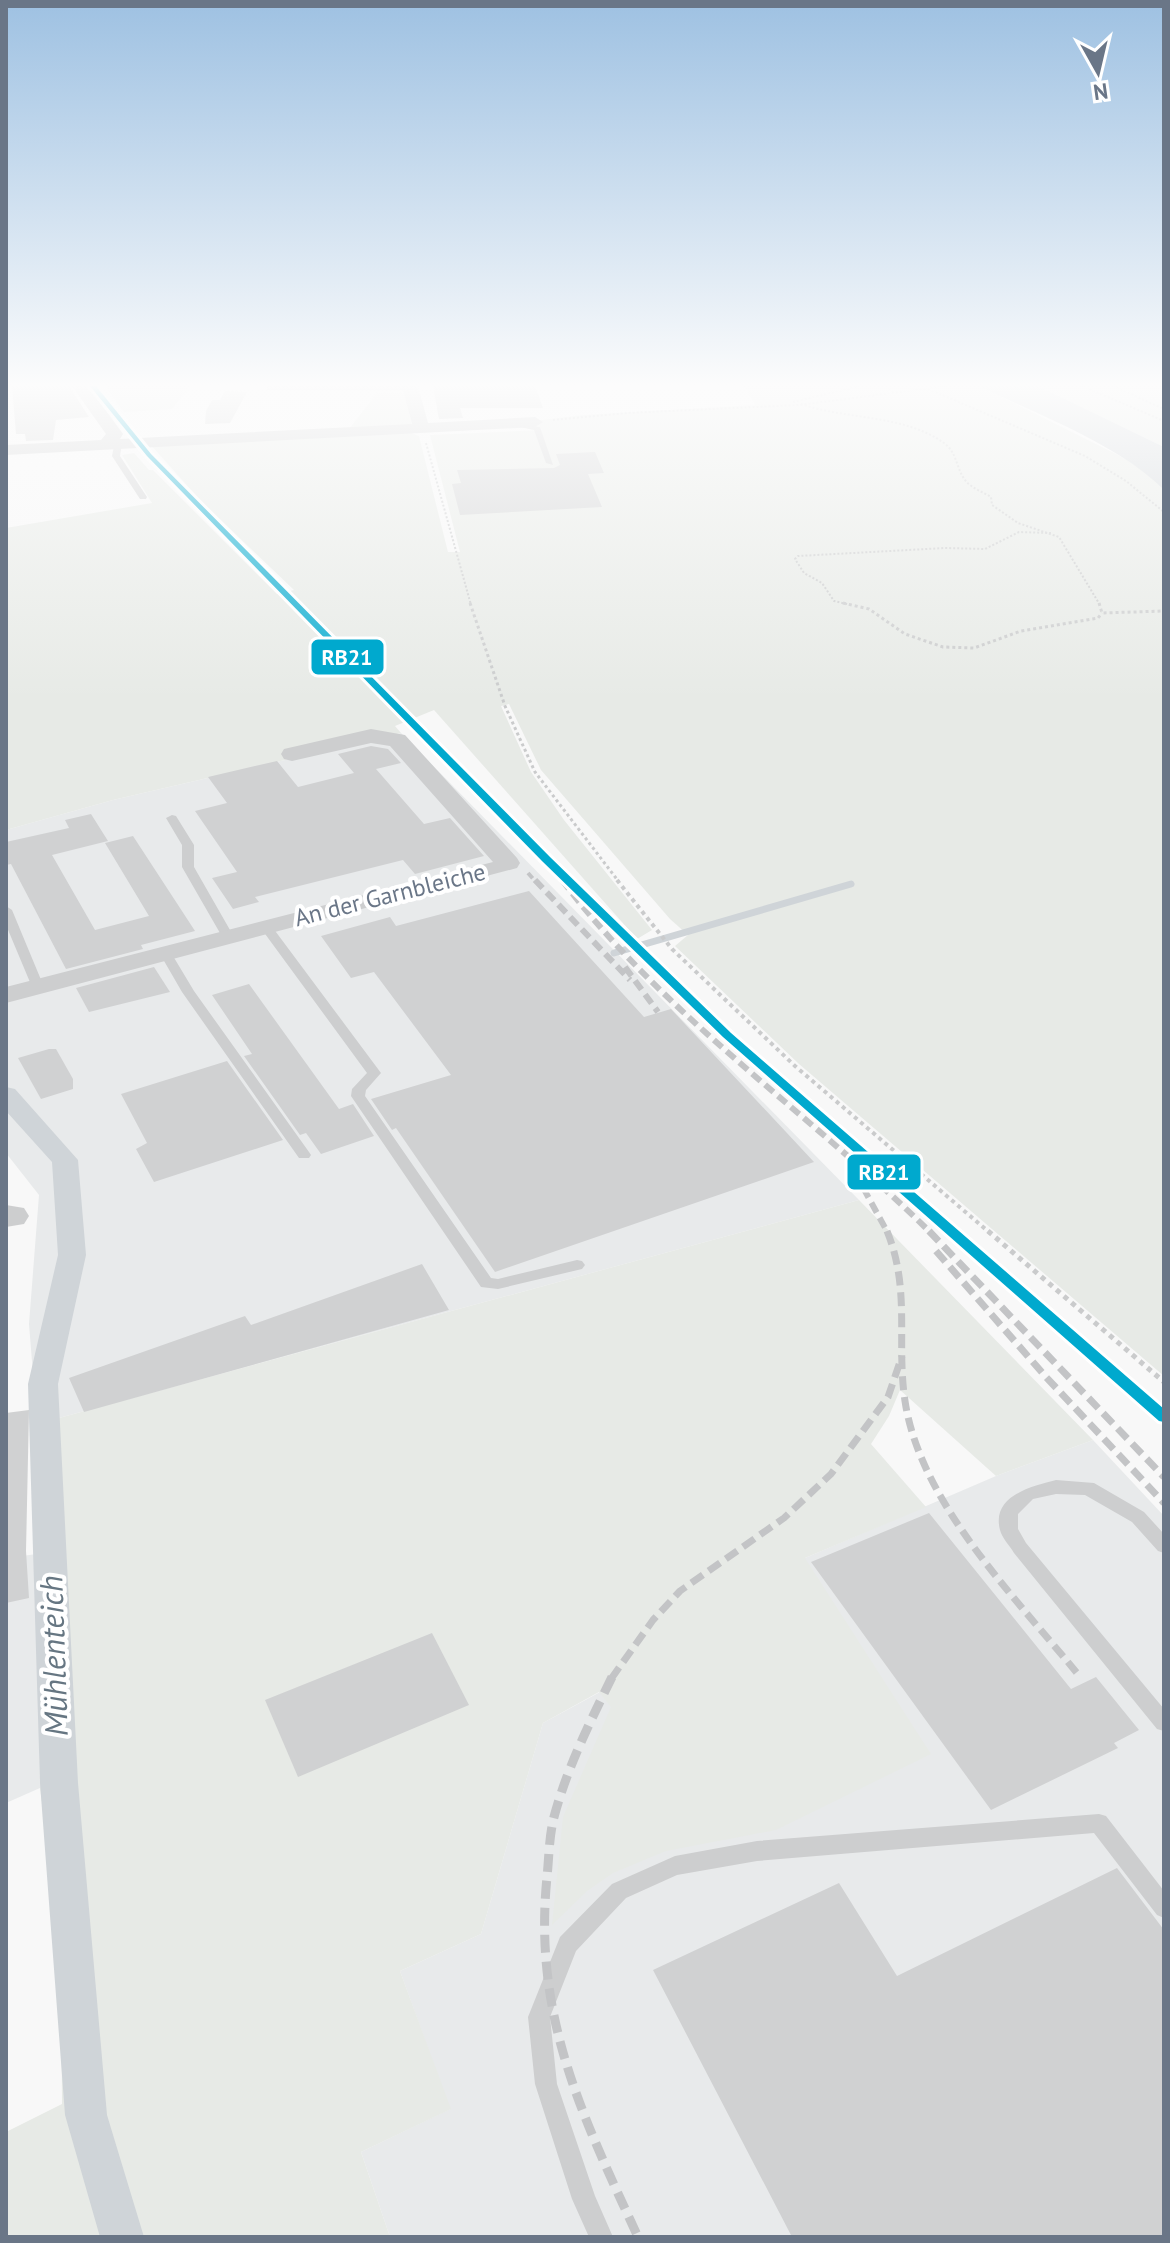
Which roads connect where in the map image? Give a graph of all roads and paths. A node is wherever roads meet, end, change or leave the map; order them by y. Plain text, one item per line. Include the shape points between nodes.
1 (139, 491) edge
2 (439, 491) edge
3 (980, 491) edge
4 (1142, 491) edge
5 (143, 497) dead end
6 (1164, 512) edge
7 (1051, 533) junction
8 (1164, 611) edge
9 (1102, 613) junction
10 (292, 754) dead end
11 (172, 818) dead end
12 (6, 910) edge
13 (266, 927) junction
14 (228, 937) junction
15 (166, 954) junction
16 (19, 992) edge
17 (304, 1155) dead end
18 (577, 1265) dead end
19 (1164, 1382) edge
20 (1164, 1546) edge
21 (1164, 1723) edge
22 (1164, 1908) edge
23 (601, 2237) edge

1 - 5 lane
2 - 19 path via 479,635 535,772 672,949 795,1066
3 - 7 path via 1018,523
4 - 6 path
7 - 9 path via 1076,559
7 - 9 path via 1019,532 985,549 795,559 834,601 869,609 905,634 943,647 974,648 1021,631 1098,618
8 - 9 path
10 - 13 street, An der Garnbleiche via 371,736 397,740 508,863
11 - 14 lane via 188,845 188,867
12 - 16 lane
13 - 14 street, An der Garnbleiche
13 - 18 lane via 374,1073 358,1096 486,1283
14 - 15 street, An der Garnbleiche
15 - 16 street, An der Garnbleiche
15 - 17 lane
20 - 21 lane via 1138,1517 1088,1488 1056,1487 1028,1494 1009,1511 1009,1530 1020,1548
22 - 23 lane via 1099,1823 757,1851 675,1866 619,1891 568,1944 539,2017 546,2084

